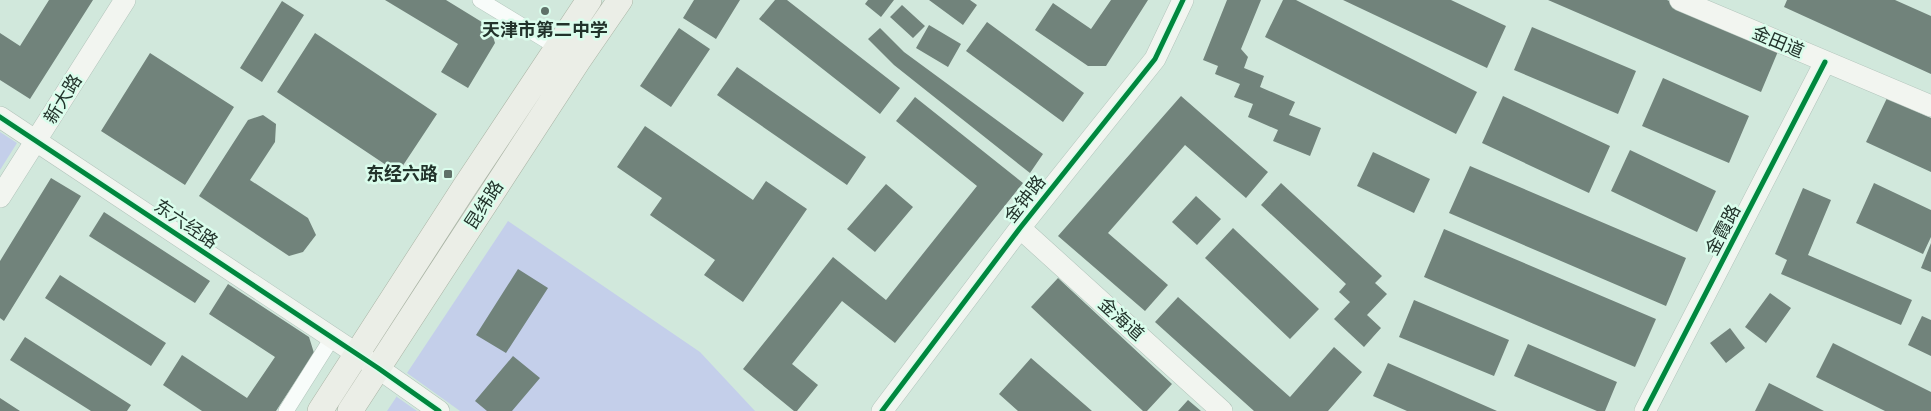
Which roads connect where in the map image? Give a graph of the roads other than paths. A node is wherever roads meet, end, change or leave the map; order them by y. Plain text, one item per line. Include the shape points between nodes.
1 (125, 0) edge
2 (480, 0) edge
3 (589, 0) edge
4 (620, 0) edge
5 (1183, 0) edge
6 (1680, 0) edge
7 (557, 48) junction
8 (1825, 62) junction
9 (1931, 106) edge
10 (0, 117) edge
11 (36, 141) junction
12 (0, 197) edge
13 (1020, 228) junction
14 (332, 338) junction
15 (357, 354) junction
16 (378, 368) junction
17 (286, 411) edge
18 (320, 411) edge
19 (350, 411) edge
20 (439, 411) edge
21 (882, 411) edge
22 (1222, 411) edge
23 (1645, 411) edge

1 - 11 street, 新大路
2 - 7 street
3 - 7 main road, 昆纬路
4 - 16 main road, 昆纬路
5 - 13 street, 金钟路 via 1155,59
6 - 8 street, 金田道
7 - 15 main road, 昆纬路
8 - 9 street, 金田道
8 - 23 street, 金霞路
10 - 11 street, 东六经路
11 - 12 street, 新大路
11 - 14 street, 东六经路
13 - 21 street, 金钟路
13 - 22 street, 金海道
14 - 15 street, 东六经路
14 - 17 street
15 - 16 street, 东六经路
15 - 18 main road, 昆纬路
16 - 19 main road, 昆纬路
16 - 20 street, 东六经路

